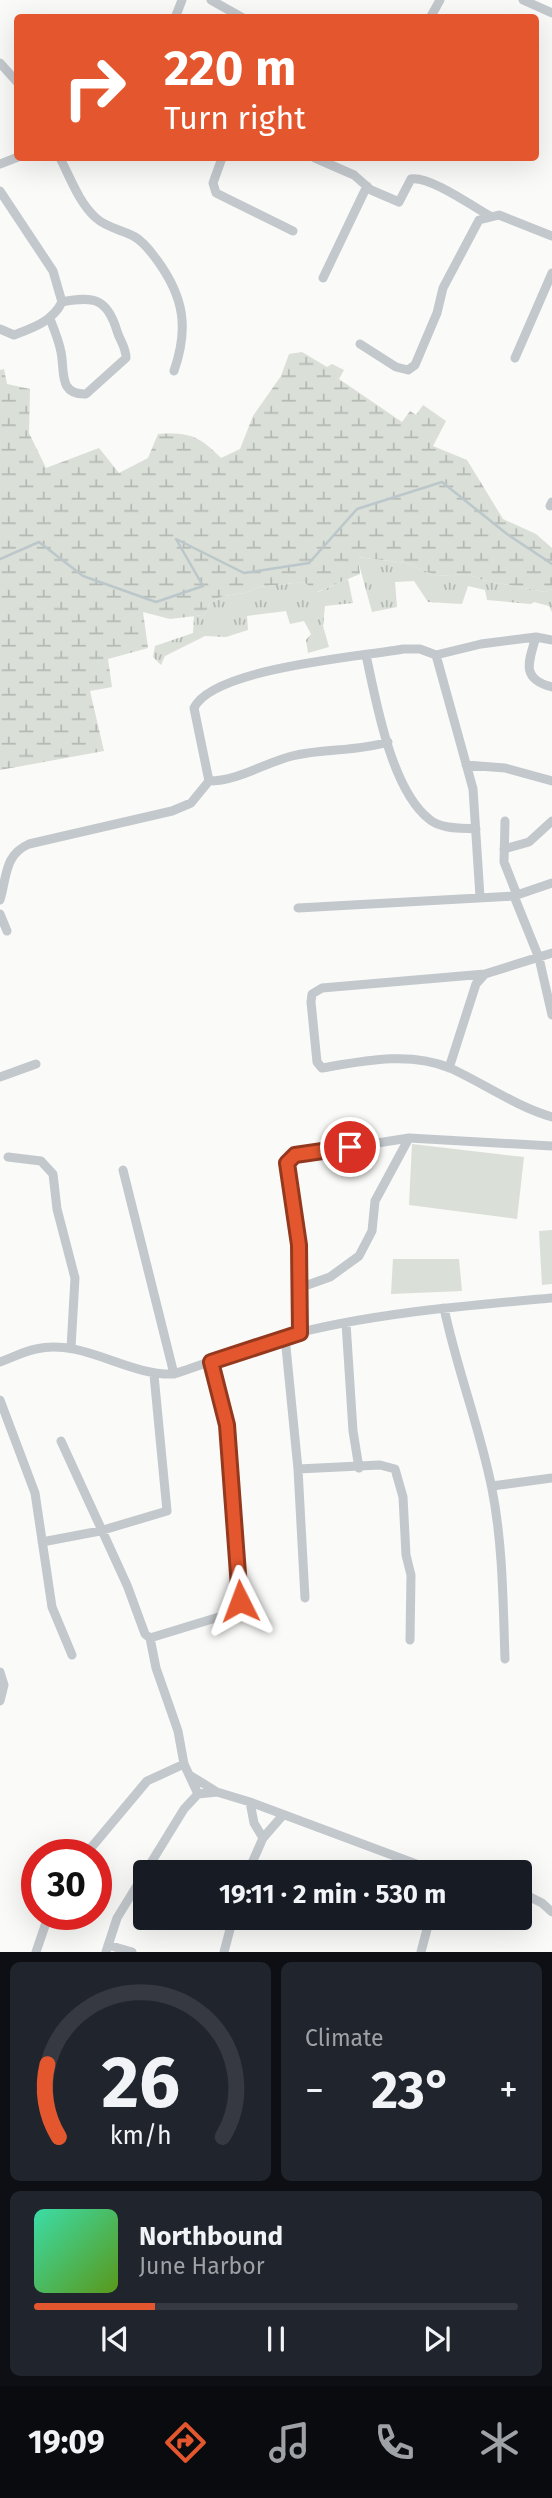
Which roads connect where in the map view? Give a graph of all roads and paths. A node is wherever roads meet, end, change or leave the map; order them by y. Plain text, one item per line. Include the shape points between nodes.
1 (211, 0) edge
2 (523, 0) edge
3 (552, 13) edge
4 (236, 14) edge
5 (0, 63) edge
6 (14, 79) edge
7 (62, 161) edge
8 (221, 161) edge
9 (322, 161) edge
10 (367, 186) junction
11 (0, 191) edge
12 (3, 207) edge
13 (490, 216) junction
14 (293, 231) dead end
15 (552, 236) edge
16 (552, 273) edge
17 (323, 278) dead end
18 (62, 302) junction
19 (50, 318) junction
20 (0, 329) edge
21 (360, 344) dead end
22 (515, 358) dead end
23 (174, 371) dead end
24 (536, 637) junction
25 (552, 640) edge
26 (366, 655) junction
27 (436, 655) junction
28 (552, 687) edge
29 (388, 742) junction
30 (466, 765) junction
31 (552, 780) edge
32 (209, 781) junction
33 (505, 821) dead end
34 (552, 821) edge
35 (475, 829) junction
36 (504, 849) junction
37 (552, 883) edge
38 (515, 896) junction
39 (480, 897) junction
40 (0, 900) edge
41 (298, 908) dead end
42 (0, 914) edge
43 (7, 931) dead end
44 (552, 953) edge
45 (539, 958) junction
46 (485, 974) junction
47 (552, 1015) edge
48 (37, 1065) dead end
49 (449, 1068) junction
50 (0, 1077) edge
51 (552, 1117) edge
52 (409, 1138) junction
53 (552, 1146) edge
54 (8, 1157) dead end
55 (122, 1170) dead end
56 (299, 1288) junction
57 (552, 1298) edge
58 (444, 1308) junction
59 (346, 1323) junction
60 (300, 1333) junction
61 (285, 1337) junction
62 (71, 1348) junction
63 (0, 1362) edge
64 (211, 1362) junction
65 (174, 1374) junction
66 (154, 1375) junction
67 (0, 1400) edge
68 (61, 1441) dead end
69 (359, 1468) junction
70 (298, 1469) junction
71 (552, 1478) edge
72 (492, 1486) junction
73 (100, 1531) junction
74 (42, 1542) junction
75 (305, 1598) dead end
76 (150, 1639) junction
77 (410, 1640) dead end
78 (72, 1655) dead end
79 (505, 1659) dead end
80 (0, 1672) edge
81 (0, 1701) edge
82 (184, 1764) junction
83 (190, 1775) junction
84 (217, 1792) junction
85 (198, 1794) junction
86 (250, 1802) junction
87 (283, 1815) junction
88 (263, 1838) junction
89 (98, 1839) edge
90 (253, 1860) edge
91 (402, 1860) edge
92 (532, 1900) edge
93 (552, 1912) edge
94 (44, 1930) edge
95 (230, 1930) edge
96 (427, 1930) edge
97 (107, 1949) edge
98 (36, 1952) edge
99 (132, 1952) edge
100 (224, 1952) edge
101 (421, 1952) edge

1 - 4 street
2 - 3 street
5 - 6 street
7 - 23 street via 96,218 136,237 170,277 179,295 183,335
8 - 14 street via 212,183 216,193
9 - 10 street via 362,179
10 - 13 street via 401,201 411,179 416,178
10 - 17 street
11 - 12 street
12 - 18 street via 53,271
13 - 15 street via 499,215
13 - 21 street via 478,220 457,258 415,365 408,370 396,367
16 - 22 street
18 - 19 street
18 - 19 street via 86,298 103,303 115,320 126,358 86,394 71,392 65,386 62,353
19 - 20 street via 14,335
24 - 25 street
24 - 27 street
24 - 28 street via 530,675 535,682
26 - 27 street via 420,649
26 - 29 street
26 - 32 street via 274,669 210,690 198,699 194,708
27 - 30 street
29 - 32 street via 290,757
29 - 35 street via 404,787 430,821
30 - 31 street via 505,768
30 - 35 street
32 - 40 street via 191,803 172,811 21,848 6,868
33 - 36 street
34 - 36 street via 529,842
35 - 39 street
36 - 38 street
37 - 38 street
38 - 39 street
38 - 45 street
39 - 41 street
42 - 43 street
44 - 45 street
45 - 46 street
45 - 47 street
46 - 49 street via 476,984
46 - 49 street via 322,988 312,994 315,1051 322,1068 384,1059 418,1060
48 - 50 street
49 - 51 street via 499,1096
52 - 53 street
52 - 56 street via 375,1201 372,1231 359,1256 330,1277
52 - 56 street via 289,1157
54 - 62 street via 41,1161 53,1174 75,1278
55 - 65 street
56 - 60 street
57 - 58 street
58 - 59 street
58 - 72 street via 455,1364
59 - 60 street
59 - 69 street
60 - 61 street
61 - 64 street
61 - 70 street
62 - 63 street via 37,1348
62 - 66 street
64 - 65 street
64 - 76 street via 227,1425 240,1601 232,1613 221,1618
65 - 66 street
66 - 73 street via 167,1511
67 - 74 street via 35,1493
68 - 73 street
69 - 70 street
69 - 77 street via 390,1467 399,1476 411,1575
70 - 75 street
71 - 72 street
72 - 79 street
73 - 74 street
73 - 76 street
74 - 78 street via 52,1607
76 - 82 street
80 - 81 street via 4,1685
82 - 83 street
82 - 89 street via 147,1781
83 - 84 street
83 - 85 street
84 - 85 street
84 - 86 street
85 - 97 street via 184,1809 117,1918
86 - 87 street
86 - 88 street
87 - 88 street
87 - 91 street
88 - 90 street
92 - 93 street
94 - 98 street
95 - 100 street
96 - 101 street
97 - 99 street

